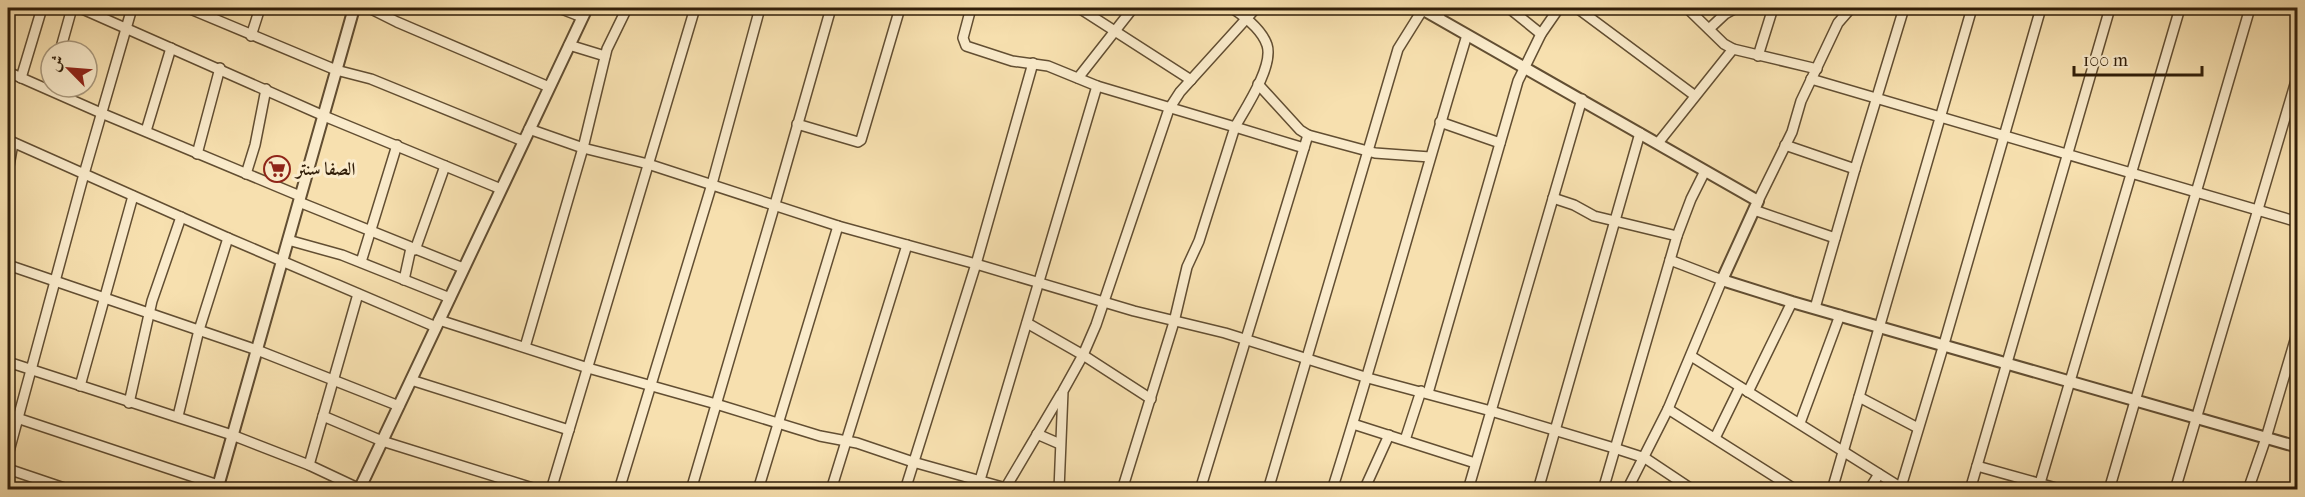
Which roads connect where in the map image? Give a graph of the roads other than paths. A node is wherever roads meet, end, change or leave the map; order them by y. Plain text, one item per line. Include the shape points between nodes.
1 (42, 8) edge
2 (72, 8) edge
3 (80, 8) edge
4 (132, 8) edge
5 (188, 8) edge
6 (260, 8) edge
7 (354, 8) edge
8 (369, 8) edge
9 (559, 8) edge
10 (627, 8) edge
11 (695, 8) edge
12 (760, 8) edge
13 (831, 8) edge
14 (900, 8) edge
15 (971, 8) edge
16 (1079, 8) edge
17 (1132, 8) edge
18 (1232, 8) edge
19 (1256, 8) edge
20 (1422, 8) edge
21 (1509, 8) edge
22 (1559, 8) edge
23 (1576, 8) edge
24 (1687, 8) edge
25 (1736, 8) edge
26 (1773, 8) edge
27 (1843, 8) edge
28 (1851, 8) edge
29 (1904, 8) edge
30 (1972, 8) edge
31 (2041, 8) edge
32 (2110, 8) edge
33 (2180, 8) edge
34 (2250, 8) edge
35 (210, 12) edge
36 (584, 12) edge
37 (1440, 13) edge
38 (1246, 19) junction
39 (1838, 23) junction
40 (127, 27) junction
41 (1116, 29) junction
42 (1709, 29) junction
43 (1540, 34) junction
44 (1467, 35) junction
45 (251, 36) junction
46 (63, 39) edge
47 (569, 45) junction
48 (171, 48) junction
49 (1733, 49) junction
50 (605, 56) junction
51 (1758, 56) junction
52 (1033, 63) junction
53 (1524, 66) junction
54 (220, 68) junction
55 (1817, 69) junction
56 (336, 70) junction
57 (8, 72) edge
58 (2298, 74) edge
59 (21, 78) junction
60 (1078, 78) junction
61 (1191, 80) junction
62 (1811, 80) junction
63 (39, 83) edge
64 (1258, 84) junction
65 (1097, 86) junction
66 (549, 87) junction
67 (266, 89) junction
68 (1694, 95) junction
69 (75, 99) edge
70 (1582, 99) junction
71 (1877, 99) junction
72 (1169, 109) junction
73 (101, 113) junction
74 (324, 116) junction
75 (1939, 118) junction
76 (1440, 122) junction
77 (797, 124) junction
78 (1235, 128) junction
79 (529, 129) junction
80 (146, 131) junction
81 (1640, 133) junction
82 (1308, 135) junction
83 (2002, 137) junction
84 (10, 141) edge
85 (524, 141) junction
86 (1500, 143) junction
87 (1658, 143) junction
88 (396, 145) junction
89 (1785, 145) junction
90 (583, 148) junction
91 (1304, 148) junction
92 (1369, 152) junction
93 (197, 154) junction
94 (2067, 154) junction
95 (1430, 157) junction
96 (648, 164) junction
97 (445, 166) junction
98 (1855, 168) junction
99 (8, 171) edge
100 (1705, 171) junction
101 (84, 174) junction
102 (246, 174) junction
103 (2132, 174) junction
104 (712, 184) junction
105 (501, 189) junction
106 (2194, 193) junction
107 (133, 196) junction
108 (1553, 198) junction
109 (300, 199) junction
110 (776, 204) junction
111 (1756, 206) junction
112 (2257, 211) junction
113 (181, 217) junction
114 (1614, 221) junction
115 (2298, 222) edge
116 (838, 226) junction
117 (372, 230) junction
118 (1677, 236) junction
119 (228, 238) junction
120 (1835, 238) junction
121 (288, 240) junction
122 (907, 245) junction
123 (413, 249) junction
124 (281, 260) junction
125 (1670, 260) junction
126 (361, 262) junction
127 (976, 264) junction
128 (8, 265) edge
129 (463, 268) junction
130 (404, 280) junction
131 (1722, 280) junction
132 (55, 281) junction
133 (1038, 283) junction
134 (357, 294) junction
135 (450, 298) junction
136 (104, 299) junction
137 (1105, 302) junction
138 (1792, 302) junction
139 (1815, 308) junction
140 (149, 313) junction
141 (1840, 315) junction
142 (1174, 322) junction
143 (438, 323) junction
144 (1027, 323) junction
145 (1878, 327) junction
146 (200, 330) junction
147 (2298, 330) edge
148 (1245, 340) junction
149 (1944, 344) junction
150 (525, 347) junction
151 (257, 350) junction
152 (1083, 355) junction
153 (1691, 356) junction
154 (1305, 358) junction
155 (8, 362) edge
156 (2006, 363) junction
157 (588, 368) junction
158 (31, 369) junction
159 (1368, 378) junction
160 (332, 379) junction
161 (411, 380) junction
162 (2071, 382) junction
163 (650, 385) junction
164 (80, 386) junction
165 (1744, 389) junction
166 (1063, 391) junction
167 (1424, 392) junction
168 (1859, 397) junction
169 (1151, 399) junction
170 (2134, 401) junction
171 (129, 403) junction
172 (716, 404) junction
173 (399, 406) junction
174 (1668, 409) junction
175 (1491, 411) junction
176 (8, 415) edge
177 (178, 416) junction
178 (323, 416) junction
179 (2196, 417) junction
180 (18, 418) junction
181 (1800, 423) junction
182 (777, 424) junction
183 (1353, 424) junction
184 (1918, 428) junction
185 (569, 430) junction
186 (1555, 430) junction
187 (1037, 434) junction
188 (232, 435) junction
189 (1389, 435) junction
190 (1715, 438) junction
191 (2266, 438) junction
192 (844, 440) junction
193 (1405, 440) junction
194 (382, 441) junction
195 (1060, 444) junction
196 (2298, 447) edge
197 (1614, 448) junction
198 (1844, 451) junction
199 (8, 455) edge
200 (1645, 458) junction
201 (913, 462) junction
202 (1475, 463) junction
203 (309, 465) junction
204 (1977, 466) junction
205 (8, 469) edge
206 (1880, 474) junction
207 (979, 479) junction
208 (2040, 483) junction
209 (218, 487) edge
210 (1785, 487) edge
211 (1009, 488) edge
212 (1369, 488) edge
213 (1690, 488) edge
214 (1900, 488) edge
215 (70, 489) edge
216 (359, 489) edge
217 (539, 489) edge
218 (551, 489) edge
219 (619, 489) edge
220 (691, 489) edge
221 (758, 489) edge
222 (831, 489) edge
223 (905, 489) edge
224 (976, 489) edge
225 (1059, 489) edge
226 (1122, 489) edge
227 (1200, 489) edge
228 (1268, 489) edge
229 (1332, 489) edge
230 (1468, 489) edge
231 (1538, 489) edge
232 (1603, 489) edge
233 (1627, 489) edge
234 (1796, 489) edge
235 (1832, 489) edge
236 (1869, 489) edge
237 (1970, 489) edge
238 (2062, 489) edge
239 (2109, 489) edge
240 (2175, 489) edge
241 (2248, 489) edge

1 - 59 street
2 - 46 street
3 - 40 street
4 - 40 street
5 - 35 street
6 - 45 street
7 - 56 street
8 - 66 street
9 - 36 street
10 - 50 street
11 - 96 street
12 - 104 street
13 - 77 street
14 - 77 street via 861,140
15 - 52 street via 963,38 966,46 1012,61
16 - 41 street
17 - 41 street
18 - 38 street
19 - 38 street
20 - 37 street
20 - 92 street via 1398,49
21 - 43 street
22 - 43 street
23 - 68 street
24 - 42 street
25 - 42 street
26 - 51 street
27 - 39 street
28 - 39 street
29 - 71 street
30 - 75 street
31 - 83 street
32 - 94 street
33 - 103 street
34 - 106 street
35 - 45 street
36 - 47 street
37 - 44 street
38 - 61 street
38 - 64 street via 1267,45 1268,56
39 - 55 street
40 - 48 street
40 - 73 street
41 - 60 street
41 - 61 street
42 - 49 street
43 - 53 street
44 - 53 street
44 - 76 street
45 - 56 street
47 - 50 street
47 - 66 street
48 - 54 street
48 - 80 street
49 - 51 street
49 - 68 street
50 - 90 street
51 - 55 street
52 - 60 street
52 - 127 street
53 - 70 street
53 - 86 street
54 - 67 street
54 - 93 street
55 - 62 street
56 - 74 street
56 - 85 street via 371,79
57 - 59 street
58 - 112 street
59 - 63 street
60 - 65 street
61 - 72 street
62 - 71 street
62 - 89 street
64 - 78 street
64 - 82 street
65 - 72 street
65 - 133 street
66 - 79 street
67 - 74 street
67 - 102 street
68 - 87 street
69 - 73 street
70 - 81 street
70 - 108 street
71 - 75 street
71 - 98 street
72 - 78 street
72 - 137 street
73 - 80 street
73 - 101 street
74 - 88 street
74 - 109 street
75 - 83 street
75 - 145 street
76 - 86 street
76 - 95 street
77 - 110 street
78 - 91 street
78 - 142 street via 1199,241 1186,267
79 - 85 street
79 - 90 street
80 - 93 street
81 - 87 street
81 - 114 street
82 - 91 street
82 - 92 street
83 - 94 street
83 - 149 street
84 - 99 street
84 - 101 street
85 - 105 street
86 - 167 street
87 - 100 street
88 - 97 street
88 - 117 street
89 - 98 street
89 - 111 street
90 - 96 street
90 - 150 street
91 - 148 street
92 - 95 street
92 - 154 street
93 - 102 street
94 - 103 street
94 - 156 street
95 - 159 street
96 - 104 street
96 - 157 street
97 - 105 street
97 - 123 street
98 - 120 street
100 - 111 street
100 - 118 street
101 - 107 street
101 - 132 street
102 - 109 street
103 - 106 street
103 - 162 street
104 - 110 street
104 - 163 street
105 - 129 street
106 - 112 street
106 - 170 street
107 - 113 street
107 - 136 street
108 - 114 street
108 - 175 street
109 - 117 street
109 - 121 street
110 - 116 street
110 - 172 street
111 - 120 street
111 - 131 street
112 - 115 street
112 - 179 street
113 - 119 street
113 - 140 street
114 - 118 street
114 - 186 street
116 - 122 street
116 - 182 street
117 - 123 street
117 - 126 street
118 - 125 street
119 - 124 street
119 - 146 street
120 - 139 street
121 - 124 street
121 - 126 street
122 - 127 street
122 - 192 street
123 - 129 street
123 - 130 street
124 - 134 street
124 - 151 street
125 - 131 street
125 - 197 street
126 - 130 street
127 - 133 street
127 - 201 street
128 - 132 street
129 - 135 street
130 - 135 street
131 - 138 street
131 - 153 street
132 - 136 street
132 - 158 street
133 - 137 street
133 - 144 street
134 - 143 street
134 - 160 street
135 - 143 street
136 - 140 street
136 - 164 street
137 - 142 street
137 - 152 street
138 - 139 street
138 - 165 street
139 - 141 street
140 - 146 street
140 - 171 street
141 - 145 street
141 - 181 street
142 - 148 street
142 - 169 street
143 - 150 street
143 - 161 street
144 - 152 street
144 - 207 street
145 - 149 street
145 - 168 street
146 - 151 street
146 - 177 street
147 - 191 street
148 - 154 street
148 - 227 street
149 - 156 street
149 - 184 street
150 - 157 street
151 - 160 street
151 - 188 street
152 - 166 street
152 - 169 street
153 - 165 street
153 - 174 street
154 - 159 street
154 - 228 street
155 - 158 street
156 - 162 street
156 - 204 street
157 - 163 street
157 - 185 street
158 - 164 street
158 - 180 street
159 - 167 street
159 - 183 street
160 - 173 street
160 - 178 street
161 - 173 street
161 - 185 street
162 - 170 street
162 - 208 street
163 - 172 street
163 - 219 street
164 - 171 street
165 - 181 street
165 - 190 street
166 - 187 street
166 - 195 street
167 - 175 street
167 - 193 street
168 - 184 street
168 - 198 street
169 - 226 street
170 - 179 street
170 - 239 street
171 - 177 street
172 - 182 street
172 - 220 street
173 - 194 street
174 - 190 street
174 - 200 street
175 - 186 street
175 - 202 street
176 - 180 street
177 - 188 street
178 - 194 street
178 - 203 street
179 - 191 street
179 - 240 street
180 - 199 street
180 - 209 street
181 - 198 street
182 - 192 street
182 - 221 street
183 - 189 street
183 - 229 street
184 - 214 street
185 - 218 street
186 - 197 street
186 - 231 street
187 - 195 street
187 - 211 street
188 - 203 street
188 - 209 street
189 - 193 street
189 - 212 street
190 - 210 street
191 - 196 street
191 - 241 street
192 - 201 street
192 - 222 street
193 - 202 street
194 - 216 street
194 - 217 street
195 - 225 street
197 - 200 street
197 - 232 street
198 - 206 street
198 - 235 street
200 - 213 street
200 - 233 street
201 - 207 street
201 - 223 street
202 - 230 street
203 - 216 street
204 - 208 street
204 - 237 street
205 - 215 street
206 - 214 street
206 - 236 street
207 - 211 street
207 - 224 street
208 - 238 street
210 - 234 street

